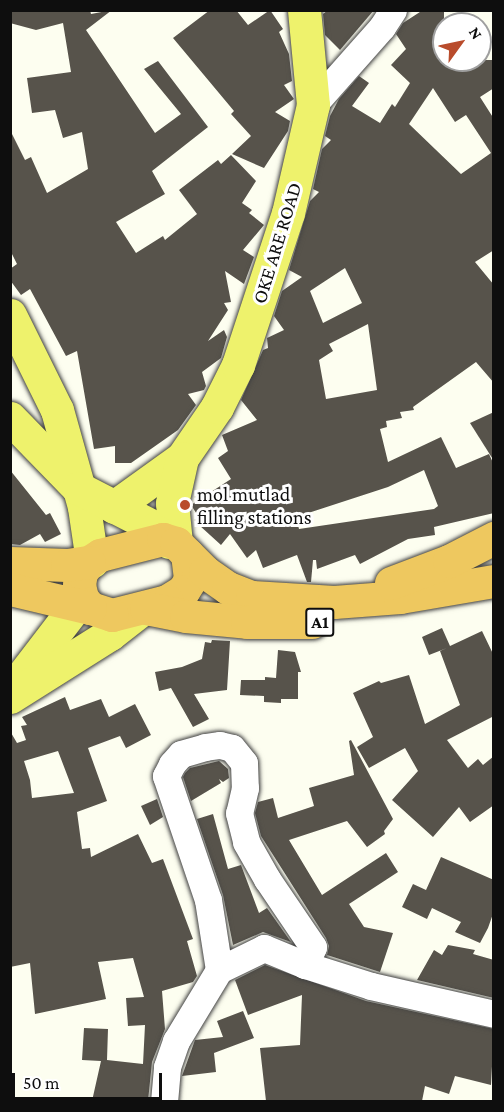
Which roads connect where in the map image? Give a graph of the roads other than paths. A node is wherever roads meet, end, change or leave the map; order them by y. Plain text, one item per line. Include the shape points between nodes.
1 (304, 10) edge
2 (393, 10) edge
3 (313, 105) junction
4 (10, 315) edge
5 (10, 418) edge
6 (182, 458) junction
7 (78, 488) junction
8 (114, 507) junction
9 (494, 538) edge
10 (177, 546) junction
11 (90, 561) junction
12 (10, 563) edge
13 (494, 581) edge
14 (10, 589) edge
15 (494, 603) edge
16 (83, 604) junction
17 (144, 609) junction
18 (327, 609) junction
19 (10, 692) edge
20 (10, 697) edge
21 (305, 965) junction
22 (219, 970) junction
23 (494, 1014) edge
24 (164, 1101) edge

1 - 3 main road, OKE ARE ROAD
2 - 3 street
3 - 6 main road, OKE ARE ROAD via 288,213 238,365 218,407
4 - 7 main road via 57,410
5 - 7 main road
6 - 8 main road, OKE ARE ROAD
6 - 10 main road, OKE ARE ROAD via 172,503
7 - 8 main road
7 - 11 main road via 91,544
8 - 10 main road via 156,528
9 - 18 highway, A1 via 449,561
10 - 11 highway via 163,540 146,542
10 - 17 highway via 190,580 183,591
10 - 18 highway, A1 via 228,588 252,597
11 - 12 highway via 67,565
11 - 16 highway via 81,572
13 - 18 highway, A1
14 - 16 highway
15 - 18 highway, A1 via 390,618
16 - 17 highway via 112,615
16 - 19 main road
17 - 18 highway, A1 via 247,622
17 - 20 main road
21 - 22 street via 264,948
21 - 22 street via 314,947 246,842 238,813 245,788 244,763 232,748 220,745 181,754 166,776 208,900
21 - 23 street via 371,986
22 - 24 street via 176,1041 167,1067

